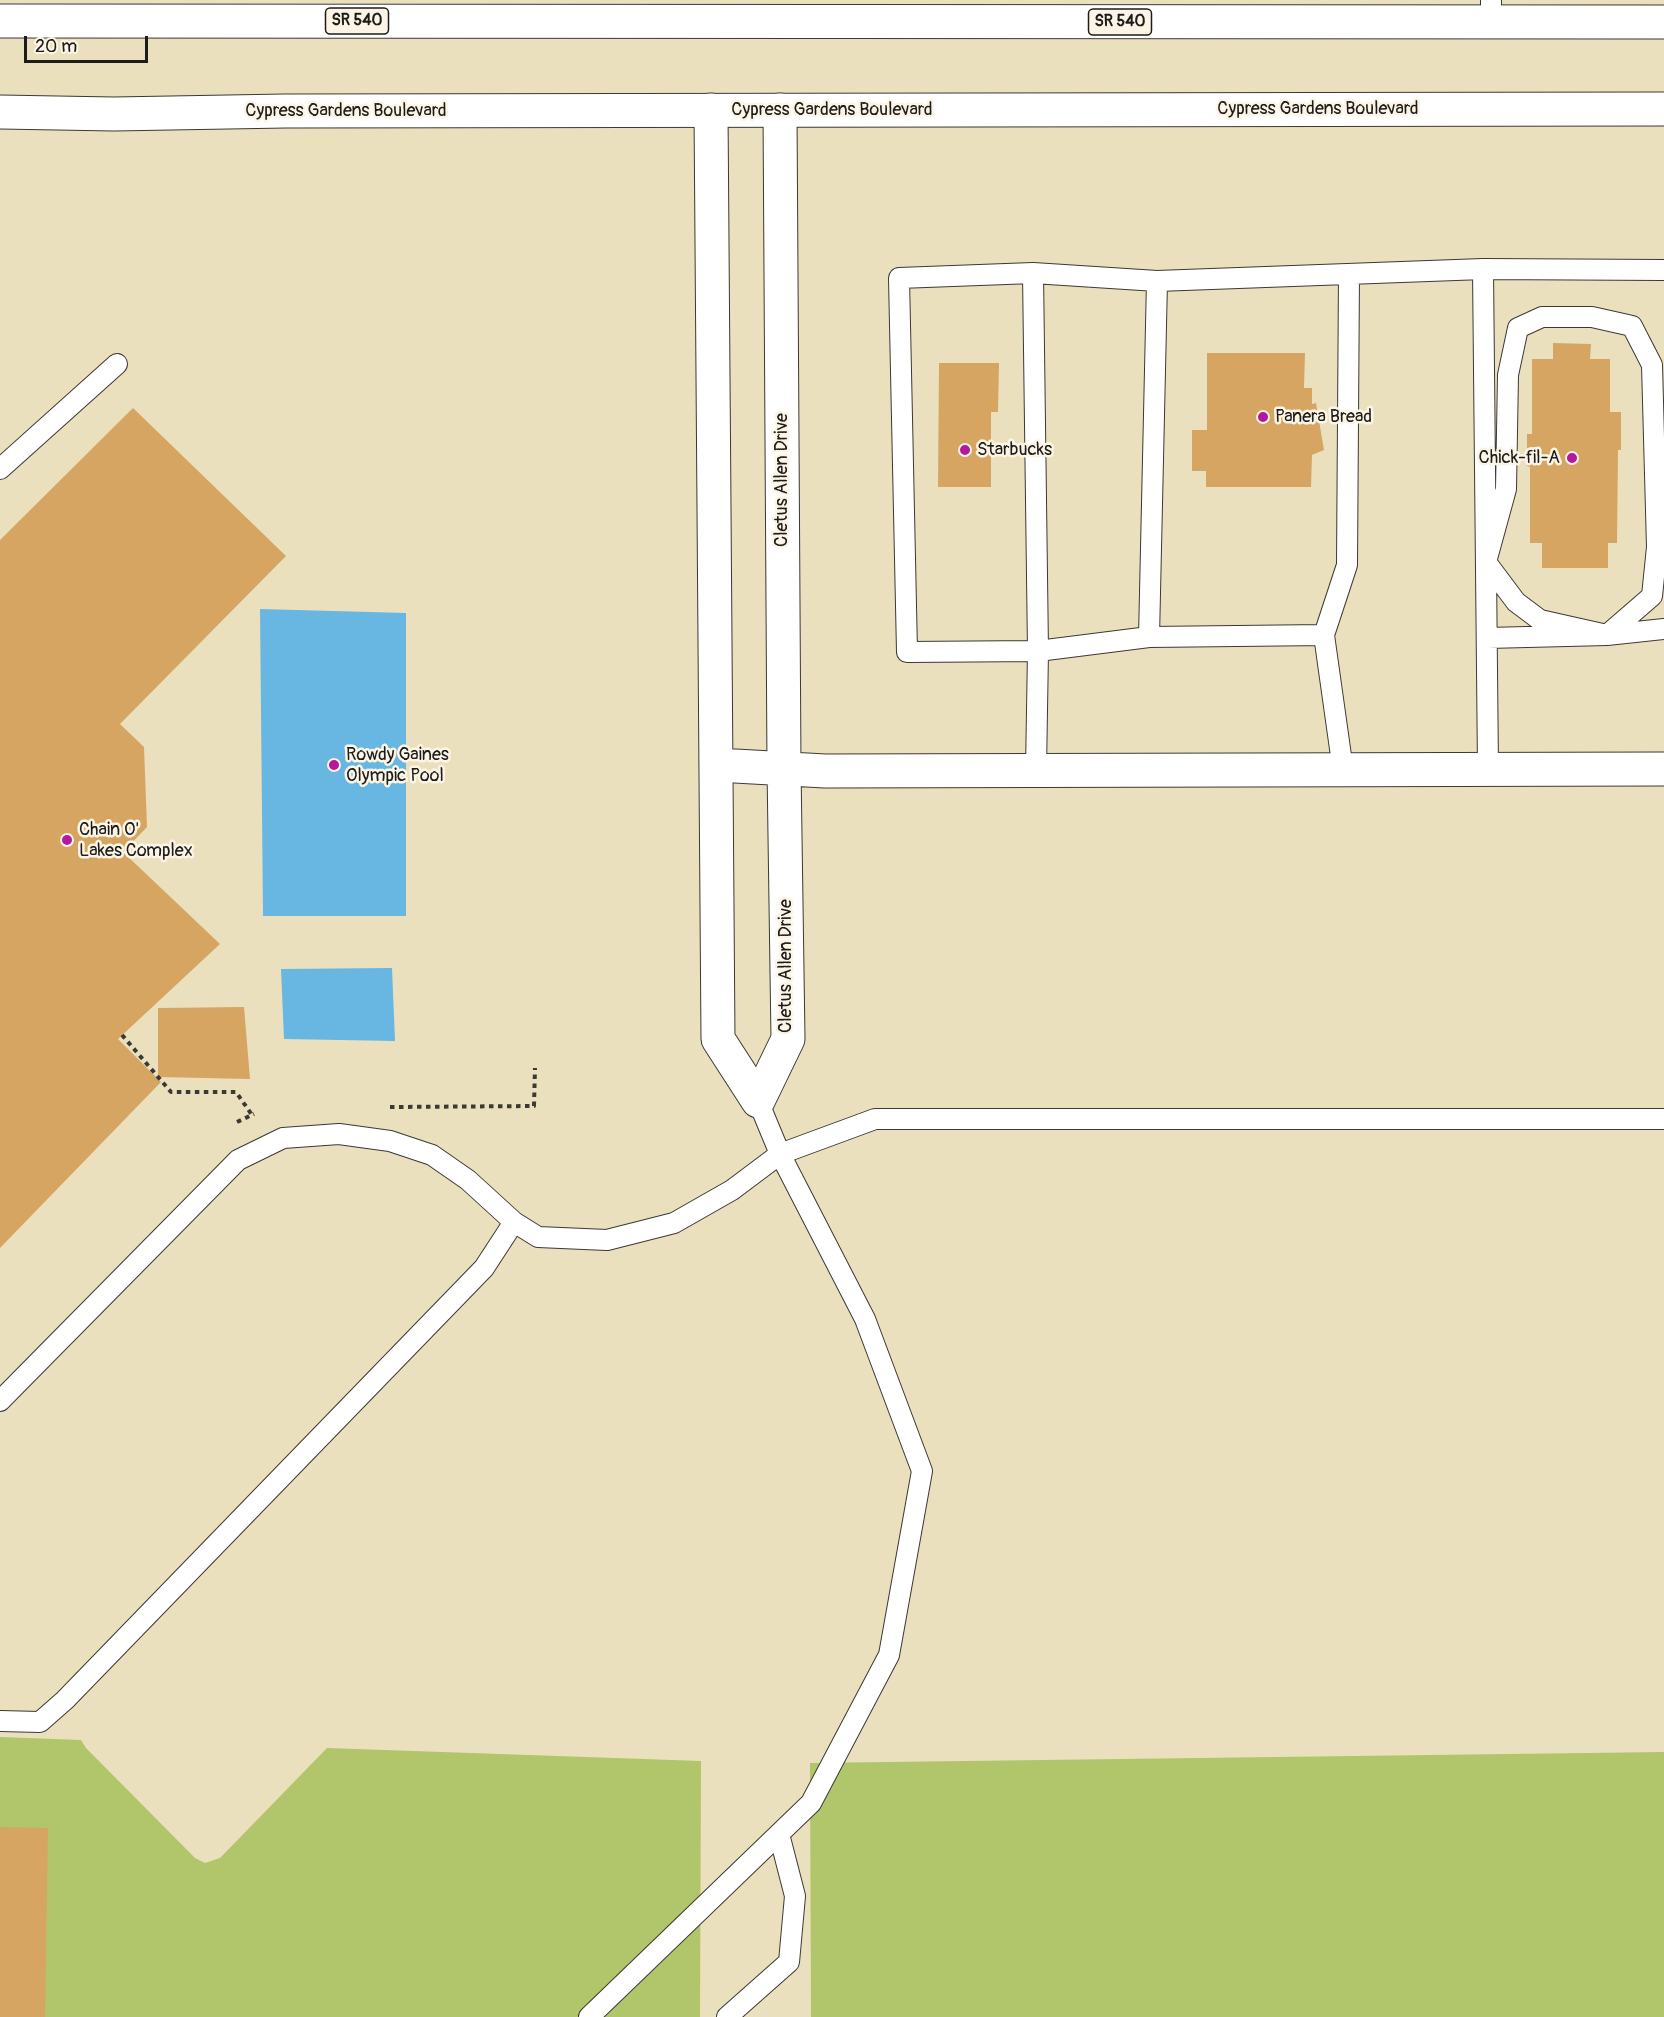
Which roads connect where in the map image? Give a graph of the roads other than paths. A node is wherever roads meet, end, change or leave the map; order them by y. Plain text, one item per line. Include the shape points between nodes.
1 (115, 10) edge
2 (355, 10) edge
3 (464, 10) edge
4 (766, 10) edge
5 (1491, 11) edge
6 (0, 21) edge
7 (1664, 22) edge
8 (1664, 109) edge
9 (711, 110) junction
10 (780, 110) junction
11 (0, 112) edge
12 (1483, 269) junction
13 (1664, 270) edge
14 (1033, 273) junction
15 (1349, 274) junction
16 (1157, 281) junction
17 (117, 364) dead end
18 (0, 469) edge
19 (1486, 562) junction
20 (1664, 629) edge
21 (1324, 635) junction
22 (1607, 635) junction
23 (1149, 637) junction
24 (1487, 638) junction
25 (1038, 651) junction
26 (717, 765) junction
27 (784, 768) junction
28 (1488, 769) junction
29 (1664, 769) edge
30 (1036, 770) junction
31 (1343, 770) junction
32 (758, 1101) junction
33 (1664, 1119) edge
34 (780, 1154) junction
35 (514, 1222) junction
36 (0, 1401) edge
37 (0, 1721) edge
38 (779, 1834) junction
39 (589, 2017) edge
40 (727, 2017) edge

1 - 2 main road, SR 540
1 - 6 main road, SR 540
2 - 3 main road, SR 540
3 - 4 main road, SR 540
4 - 5 main road, SR 540
5 - 7 main road, SR 540
8 - 10 main road, Cypress Gardens Boulevard
9 - 10 main road, Cypress Gardens Boulevard
9 - 11 main road, Cypress Gardens Boulevard
9 - 26 main road
10 - 27 main road, Cletus Allen Drive
12 - 13 lane
12 - 15 lane
12 - 19 lane
14 - 16 lane
14 - 25 lane
14 - 25 lane via 899,278 907,652
15 - 16 lane
15 - 21 lane via 1347,565
16 - 23 lane
17 - 18 lane
19 - 22 lane via 1516,602 1540,620
19 - 22 lane via 1506,489 1508,375 1518,328 1542,318 1592,318 1632,326 1652,365 1657,547 1652,596
19 - 24 lane
20 - 22 lane
21 - 23 lane
21 - 31 lane
22 - 24 lane
23 - 25 lane
24 - 28 lane
25 - 30 lane
26 - 27 main road
26 - 32 main road via 718,1040
27 - 30 main road
27 - 32 main road, Cletus Allen Drive via 788,1040
28 - 29 main road
28 - 31 main road
30 - 31 main road
32 - 34 lane
33 - 34 lane via 875,1119
34 - 35 lane via 732,1190 674,1222 607,1240 538,1237
34 - 38 lane via 865,1319 922,1471 890,1655 811,1803
35 - 36 lane via 468,1180 432,1155 390,1141 339,1134 283,1138 238,1160
35 - 37 lane via 484,1268 65,1700 40,1722
38 - 39 lane
38 - 40 lane via 795,1896 789,1962

